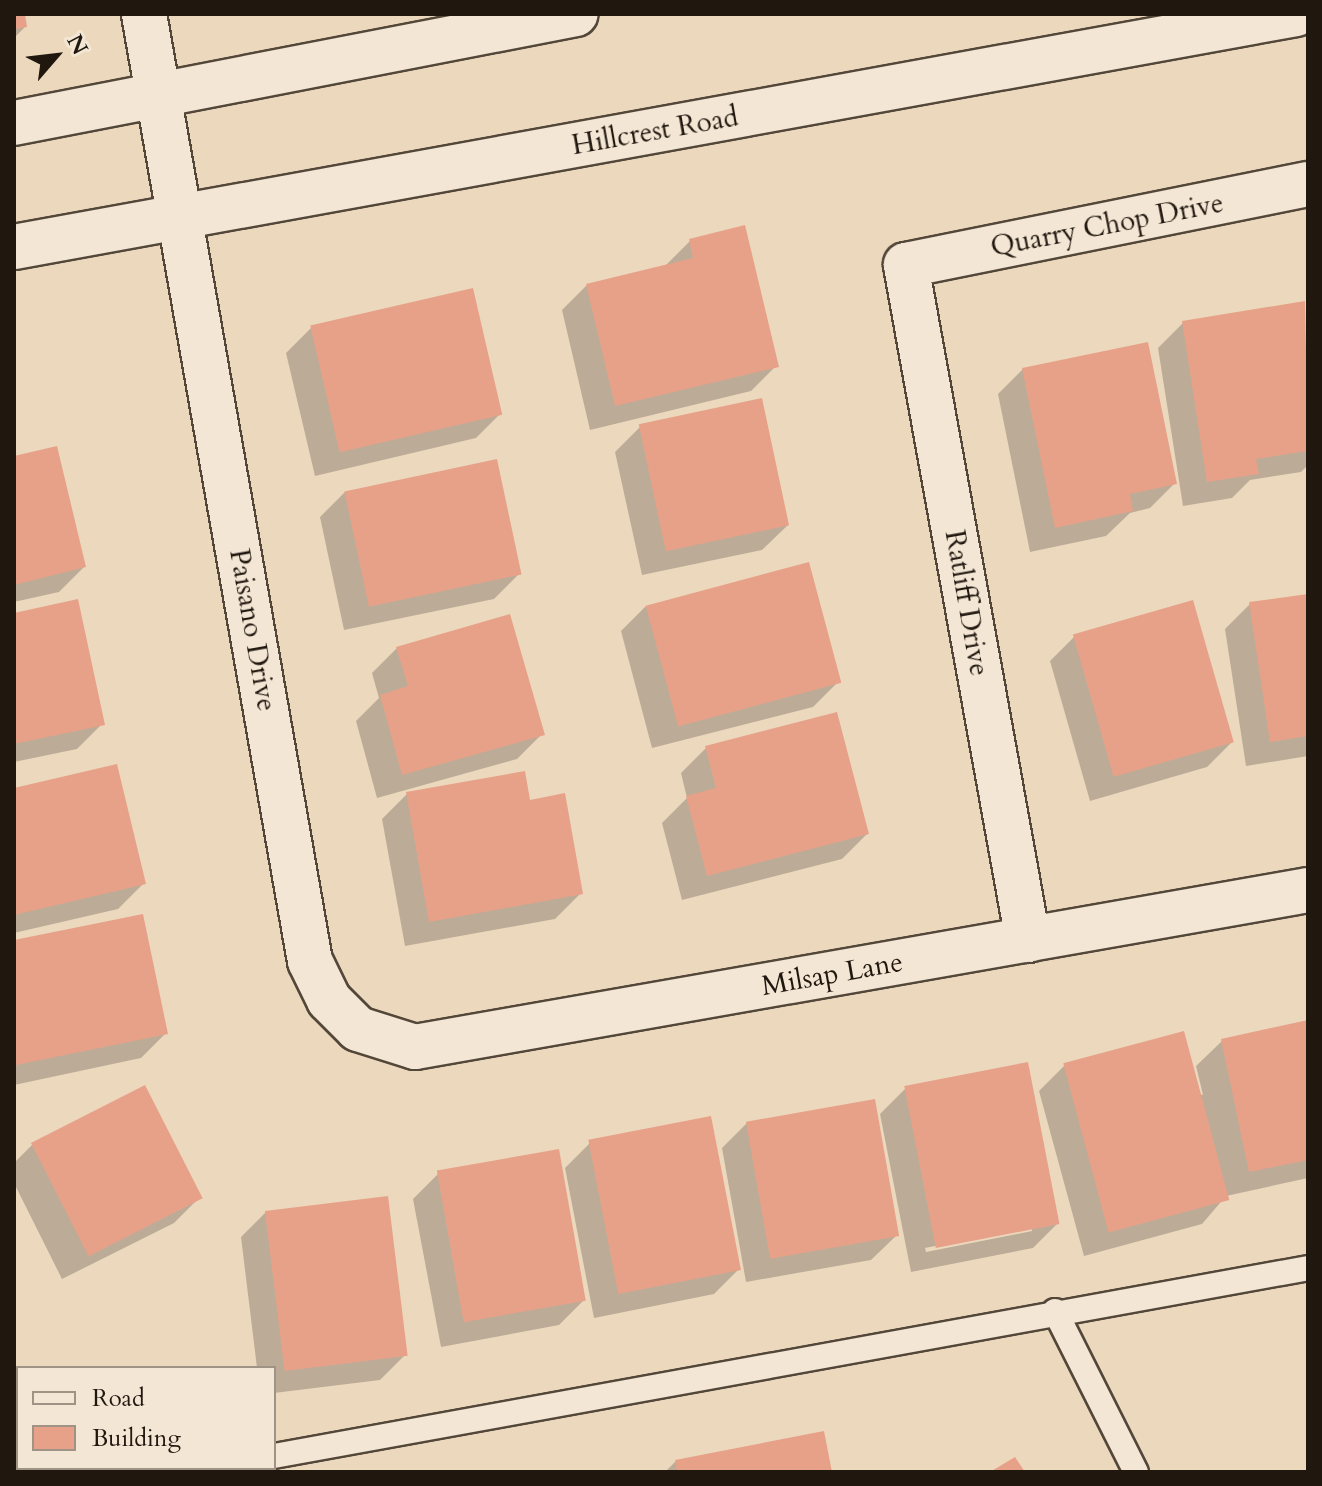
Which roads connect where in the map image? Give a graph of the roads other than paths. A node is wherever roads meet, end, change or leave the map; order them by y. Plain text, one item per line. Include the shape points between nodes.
1 (144, 14) edge
2 (576, 14) edge
3 (1296, 14) edge
4 (158, 94) junction
5 (14, 123) edge
6 (1308, 184) edge
7 (182, 216) junction
8 (14, 247) edge
9 (906, 265) joint
10 (1308, 890) edge
11 (1028, 940) junction
12 (358, 1029) joint
13 (1308, 1268) edge
14 (1055, 1311) junction
15 (276, 1456) edge
16 (1136, 1472) edge

1 - 4 street
2 - 4 street
3 - 7 street, Hillcrest Road
4 - 5 street
4 - 7 street, Paisano Drive
6 - 9 street, Quarry Chop Drive
7 - 8 street, Hillcrest Road
7 - 12 street, Paisano Drive via 310,961 329,1000
9 - 11 street, Ratliff Drive
10 - 11 street, Milsap Lane
11 - 12 street, Milsap Lane via 415,1047
13 - 14 lane
14 - 15 lane
14 - 16 lane

